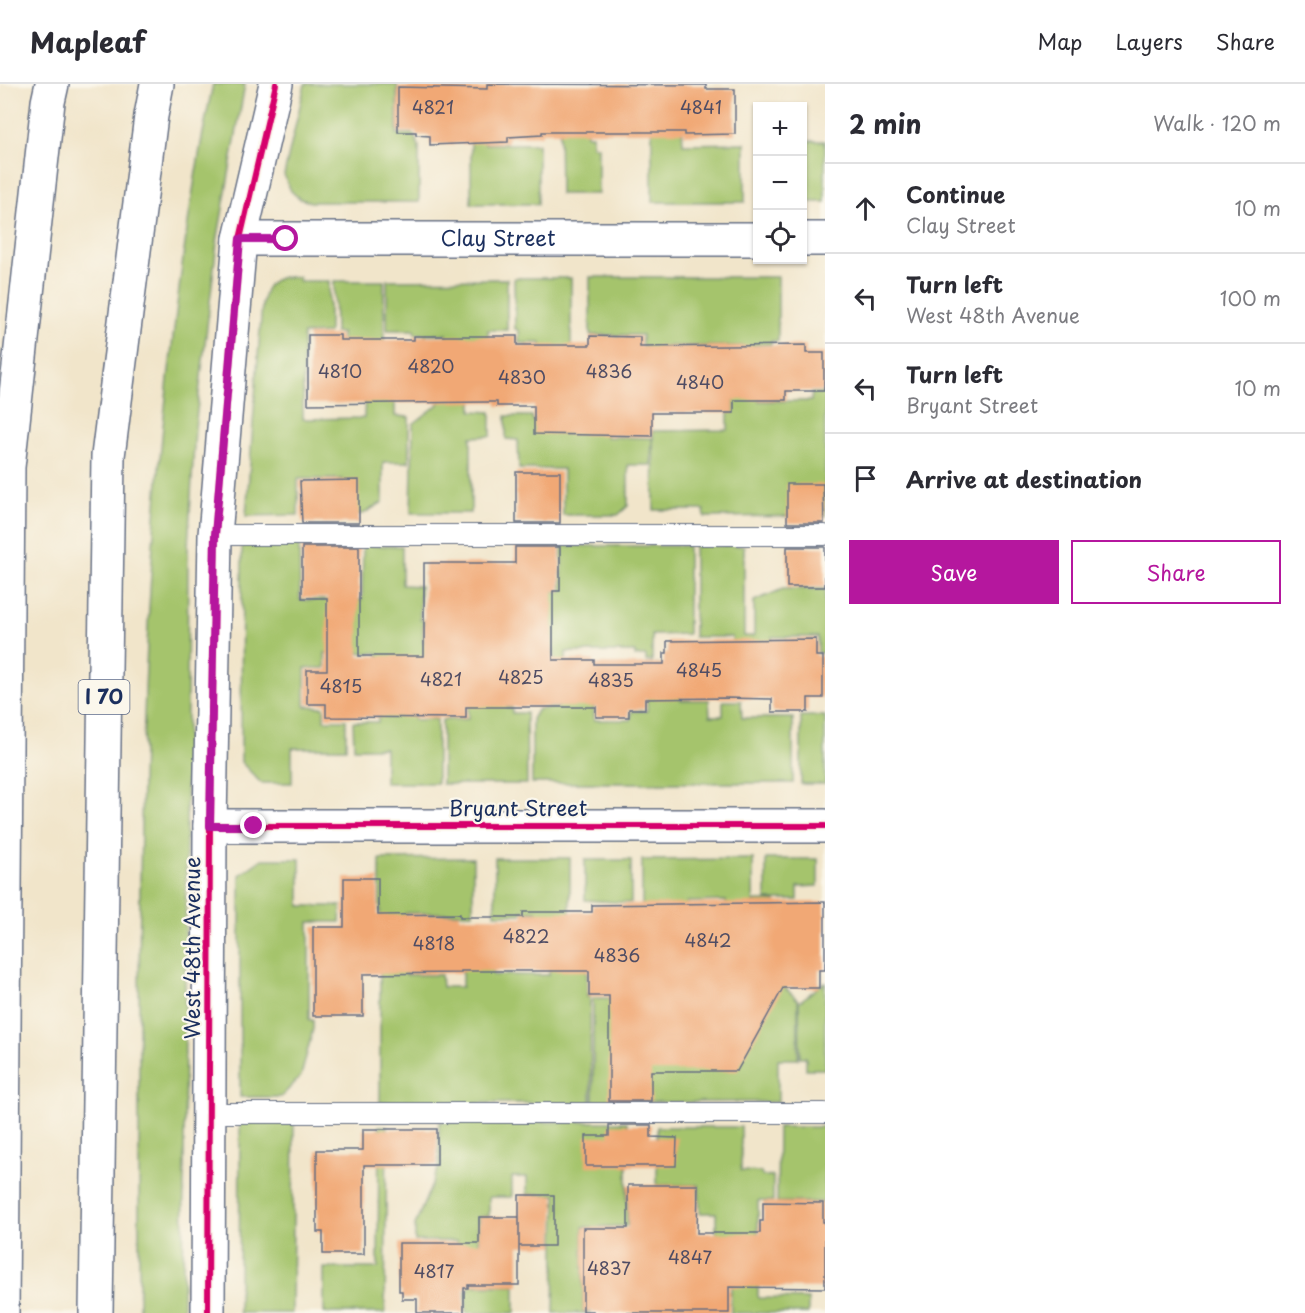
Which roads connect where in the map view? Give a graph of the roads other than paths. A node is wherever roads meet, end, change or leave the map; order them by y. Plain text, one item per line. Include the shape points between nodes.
1 (52, 84) edge
2 (157, 84) edge
3 (276, 84) edge
4 (240, 239) junction
5 (753, 239) edge
6 (807, 239) edge
7 (825, 239) edge
8 (215, 535) junction
9 (825, 535) edge
10 (210, 826) junction
11 (825, 826) edge
12 (208, 1113) junction
13 (825, 1113) edge
14 (2, 1313) edge
15 (96, 1313) edge
16 (208, 1313) edge

1 - 14 main road via 8,467
2 - 15 main road, I 70 via 108,456
3 - 4 main road, West 48th Avenue
4 - 5 main road, Clay Street
4 - 8 main road, West 48th Avenue
6 - 7 main road
8 - 9 lane
8 - 10 main road, West 48th Avenue
10 - 11 main road, Bryant Street
10 - 12 main road, West 48th Avenue
12 - 13 lane
12 - 16 main road, West 48th Avenue

